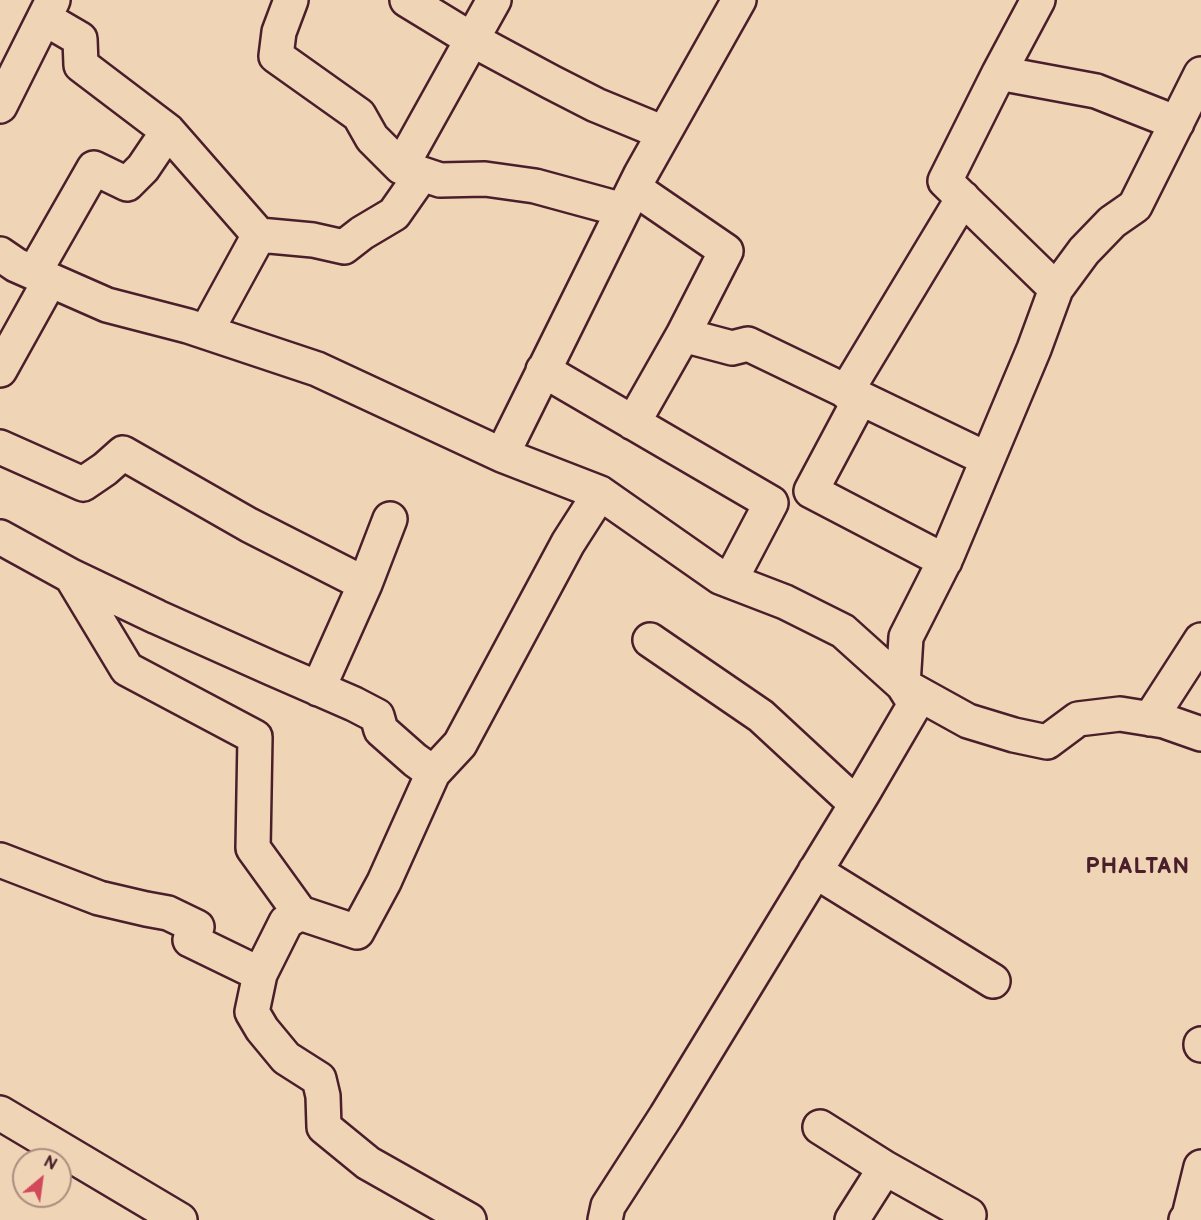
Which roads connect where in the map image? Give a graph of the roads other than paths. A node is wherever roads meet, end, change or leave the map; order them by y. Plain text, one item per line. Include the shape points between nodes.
1 (291, 0) edge
2 (407, 0) edge
3 (494, 0) edge
4 (739, 0) edge
5 (1038, 0) edge
6 (48, 9) edge
7 (471, 39) junction
8 (999, 73) junction
9 (1201, 74) edge
10 (0, 106) edge
11 (1177, 123) junction
12 (168, 131) junction
13 (664, 133) junction
14 (411, 170) junction
15 (963, 198) junction
16 (628, 199) junction
17 (259, 235) junction
18 (0, 254) edge
19 (42, 276) junction
20 (1056, 289) junction
21 (206, 332) junction
22 (683, 335) junction
23 (0, 370) edge
24 (543, 370) junction
25 (853, 395) junction
26 (633, 423) junction
27 (0, 447) edge
28 (501, 455) junction
29 (987, 459) junction
30 (600, 493) junction
31 (0, 512) edge
32 (390, 519) dead end
33 (0, 536) edge
34 (945, 561) junction
35 (71, 576) junction
36 (730, 581) junction
37 (365, 584) junction
38 (650, 640) dead end
39 (1201, 640) edge
40 (903, 685) junction
41 (318, 689) junction
42 (1150, 719) junction
43 (1201, 734) edge
44 (433, 773) junction
45 (856, 804) junction
46 (0, 860) edge
47 (815, 871) junction
48 (300, 913) junction
49 (260, 974) junction
50 (993, 981) dead end
51 (0, 1113) edge
52 (820, 1127) dead end
53 (1201, 1167) edge
54 (885, 1168) junction
55 (180, 1220) edge
56 (469, 1220) edge
57 (605, 1220) edge
58 (852, 1220) edge
59 (965, 1220) edge
60 (1186, 1220) edge

1 - 14 street via 279,32 276,56 359,115 372,138
2 - 7 street
3 - 7 street
4 - 13 street
5 - 8 street
6 - 10 street
6 - 12 street via 80,39 81,65
7 - 13 street via 596,105
7 - 14 street
8 - 11 street via 1096,91
8 - 15 street via 945,181
9 - 11 street
11 - 20 street via 1135,206 1091,244
12 - 17 street
12 - 19 street via 127,184 94,168
13 - 16 street
14 - 16 street via 440,180 485,179
14 - 17 street via 394,214 344,247
15 - 20 street
15 - 25 street
16 - 22 street via 726,251
16 - 24 street
17 - 21 street
18 - 19 street
19 - 21 street via 107,305
19 - 23 street
20 - 29 street
21 - 28 street via 316,369
22 - 25 street via 732,348 748,344
22 - 26 street
24 - 26 street
24 - 28 street
25 - 29 street
25 - 34 street via 812,491
26 - 36 street via 771,503
27 - 37 street via 83,484 123,453 249,525
28 - 30 street
29 - 34 street
30 - 36 street
30 - 44 street via 568,543 460,744
31 - 33 street via 6,526
32 - 37 street
33 - 35 street
34 - 40 street via 906,637
35 - 41 street
35 - 48 street via 127,669 255,737 253,848
36 - 40 street via 785,602 843,631
37 - 41 street
38 - 45 street via 761,716
39 - 42 street
40 - 42 street via 968,721 1047,742 1078,719 1120,714
40 - 45 street via 915,704
41 - 44 street via 377,716 381,730
42 - 43 street
44 - 48 street via 357,932
45 - 47 street
46 - 49 street via 99,898 168,913 197,927 190,940
47 - 50 street
47 - 57 street via 608,1206
48 - 49 street via 286,922
49 - 56 street via 252,1012 286,1058 319,1079 324,1127 368,1163
51 - 55 street
52 - 54 street
53 - 60 street
54 - 58 street
54 - 59 street via 969,1215

